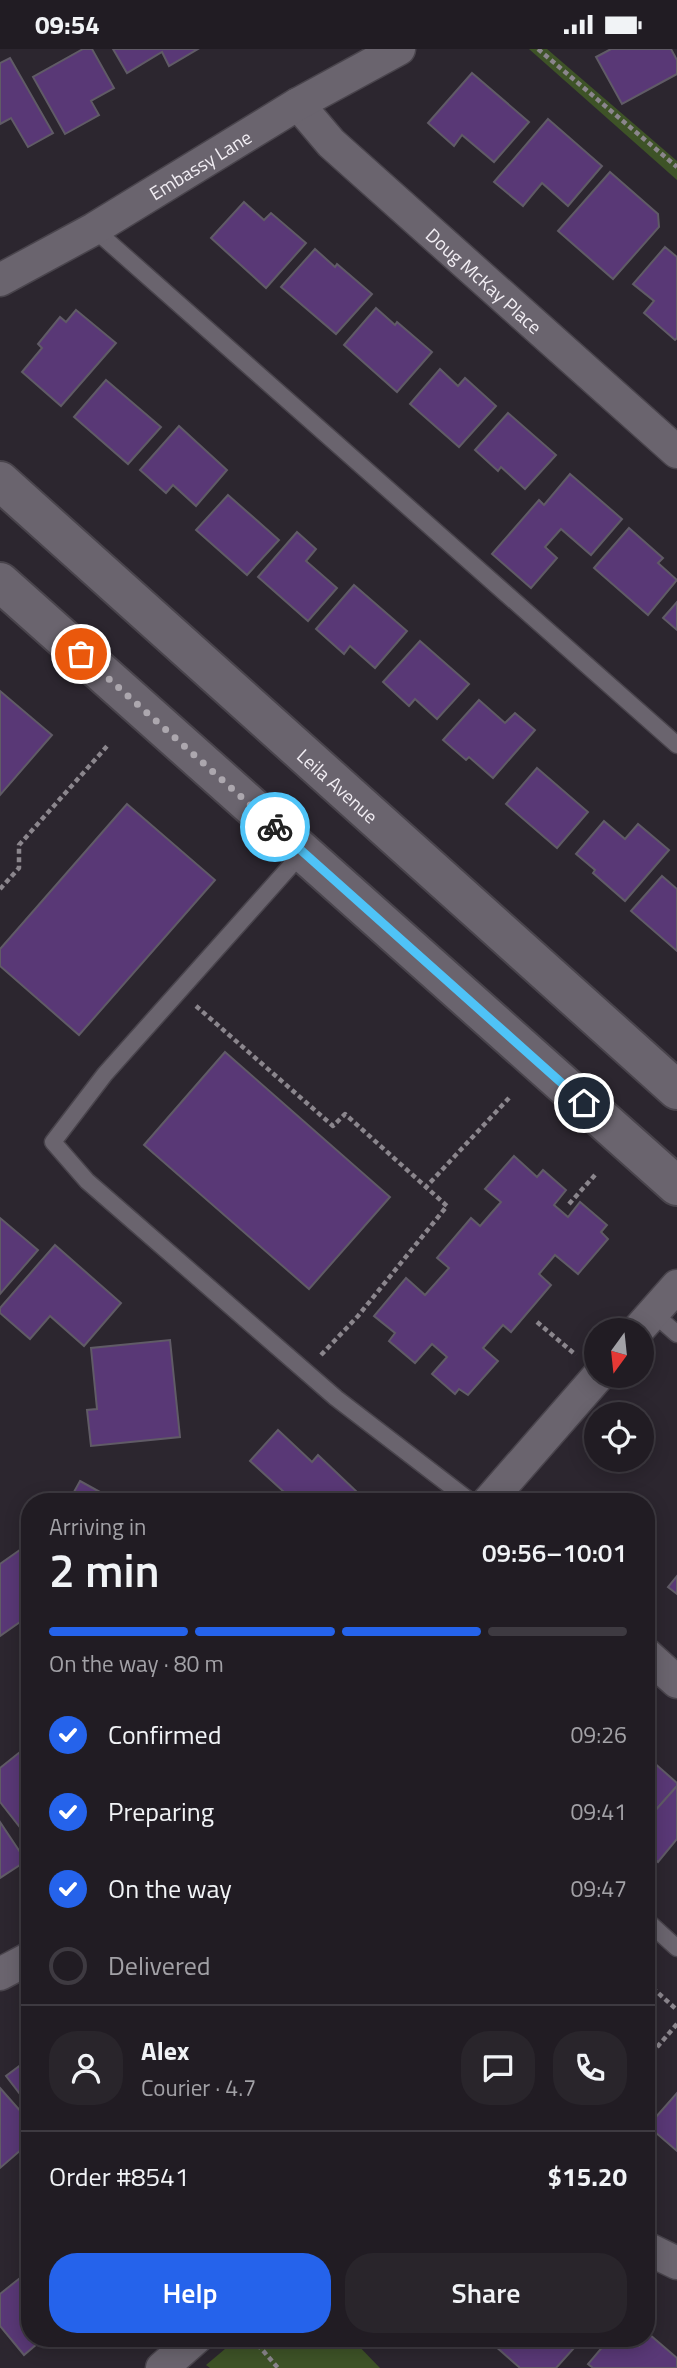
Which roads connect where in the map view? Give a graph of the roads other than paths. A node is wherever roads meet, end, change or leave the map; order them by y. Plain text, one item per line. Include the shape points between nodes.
1 (399, 49) edge
2 (298, 104) junction
3 (94, 229) junction
4 (0, 281) edge
5 (677, 452) edge
6 (0, 481) edge
7 (0, 582) edge
8 (677, 745) edge
9 (303, 852) junction
10 (677, 1090) edge
11 (677, 1187) edge
12 (677, 1286) edge
13 (649, 1318) edge
14 (654, 1325) edge
15 (677, 1334) edge
16 (584, 1370) edge
17 (460, 1493) edge
18 (495, 1493) edge
19 (655, 1662) edge
20 (677, 1682) edge
21 (655, 1928) edge
22 (677, 1948) edge
23 (21, 1963) edge
24 (0, 1975) edge
25 (655, 2252) edge
26 (677, 2263) edge
27 (186, 2347) edge
28 (162, 2368) edge

1 - 2 street, Embassy Lane
2 - 3 street, Embassy Lane
2 - 5 street, Doug McKay Place via 331,143
3 - 4 street, Embassy Lane
3 - 8 lane
6 - 10 main road, Leila Avenue
7 - 9 main road
9 - 11 main road
9 - 17 lane via 105,1074 53,1142 87,1181 336,1398
12 - 13 street
14 - 15 lane
16 - 18 street
19 - 20 street
21 - 22 lane
23 - 24 street
25 - 26 street
27 - 28 street

